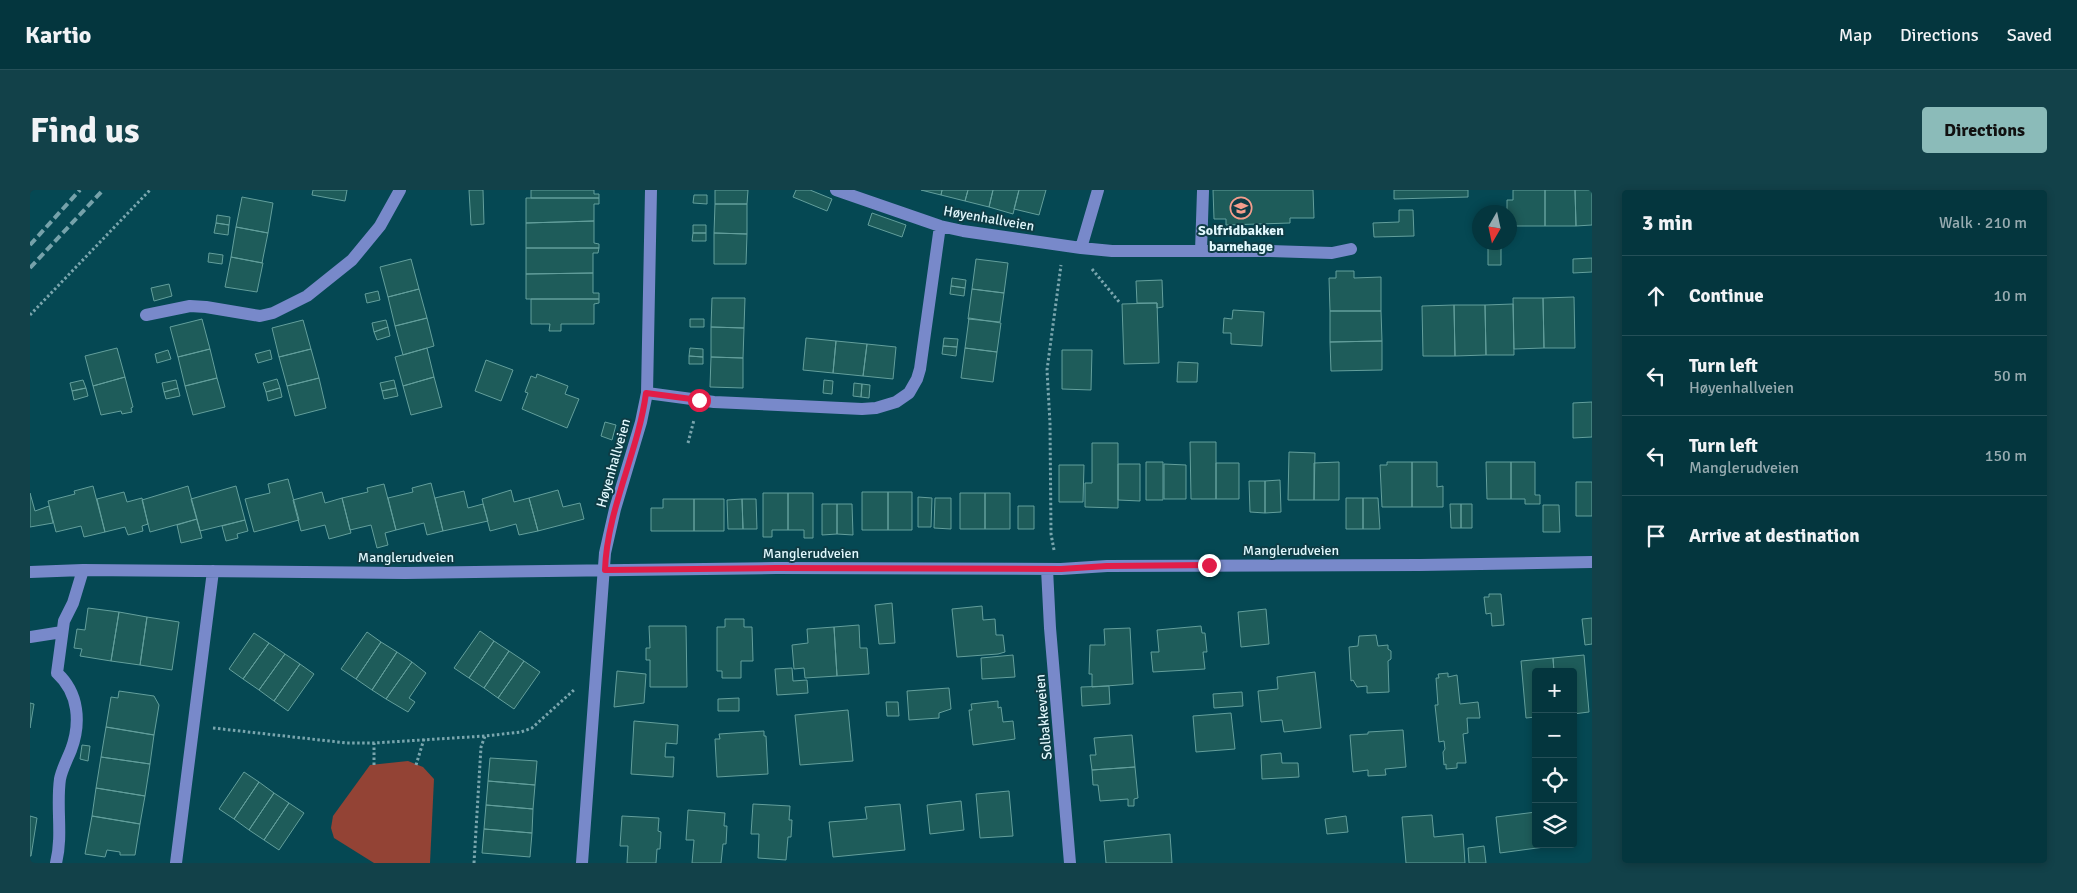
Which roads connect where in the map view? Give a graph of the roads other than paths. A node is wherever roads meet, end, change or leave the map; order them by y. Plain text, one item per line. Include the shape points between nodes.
1 (400, 190) edge
2 (651, 190) edge
3 (836, 190) edge
4 (1098, 190) edge
5 (1204, 191) dead end
6 (940, 226) junction
7 (1081, 248) junction
8 (1351, 249) dead end
9 (1201, 251) junction
10 (146, 315) dead end
11 (646, 393) junction
12 (1592, 562) edge
13 (1047, 569) junction
14 (83, 570) junction
15 (605, 570) junction
16 (213, 571) junction
17 (30, 572) edge
18 (62, 632) junction
19 (30, 637) edge
20 (56, 863) edge
21 (176, 863) edge
22 (582, 863) edge
23 (1070, 863) edge

1 - 10 street via 380,226 352,260 307,296 273,313 260,316 190,306
2 - 11 street, Høyenhallveien
3 - 6 street, Høyenhallveien
4 - 7 street
5 - 9 street
6 - 7 street, Høyenhallveien via 962,232
6 - 11 street via 920,369 909,393 896,402 862,409 714,402
7 - 9 street, Høyenhallveien
8 - 9 street, Høyenhallveien via 1332,253
11 - 15 street, Høyenhallveien via 641,422 615,509 605,553
12 - 13 street, Manglerudveien via 1135,565
13 - 15 street, Manglerudveien
13 - 23 street, Solbakkeveien
14 - 16 street, Manglerudveien
14 - 17 street, Manglerudveien
14 - 18 street
15 - 16 street, Manglerudveien
15 - 22 street, Høyenhallveien
16 - 21 street
18 - 19 street
18 - 20 street via 57,673 73,692 76,729 60,779

